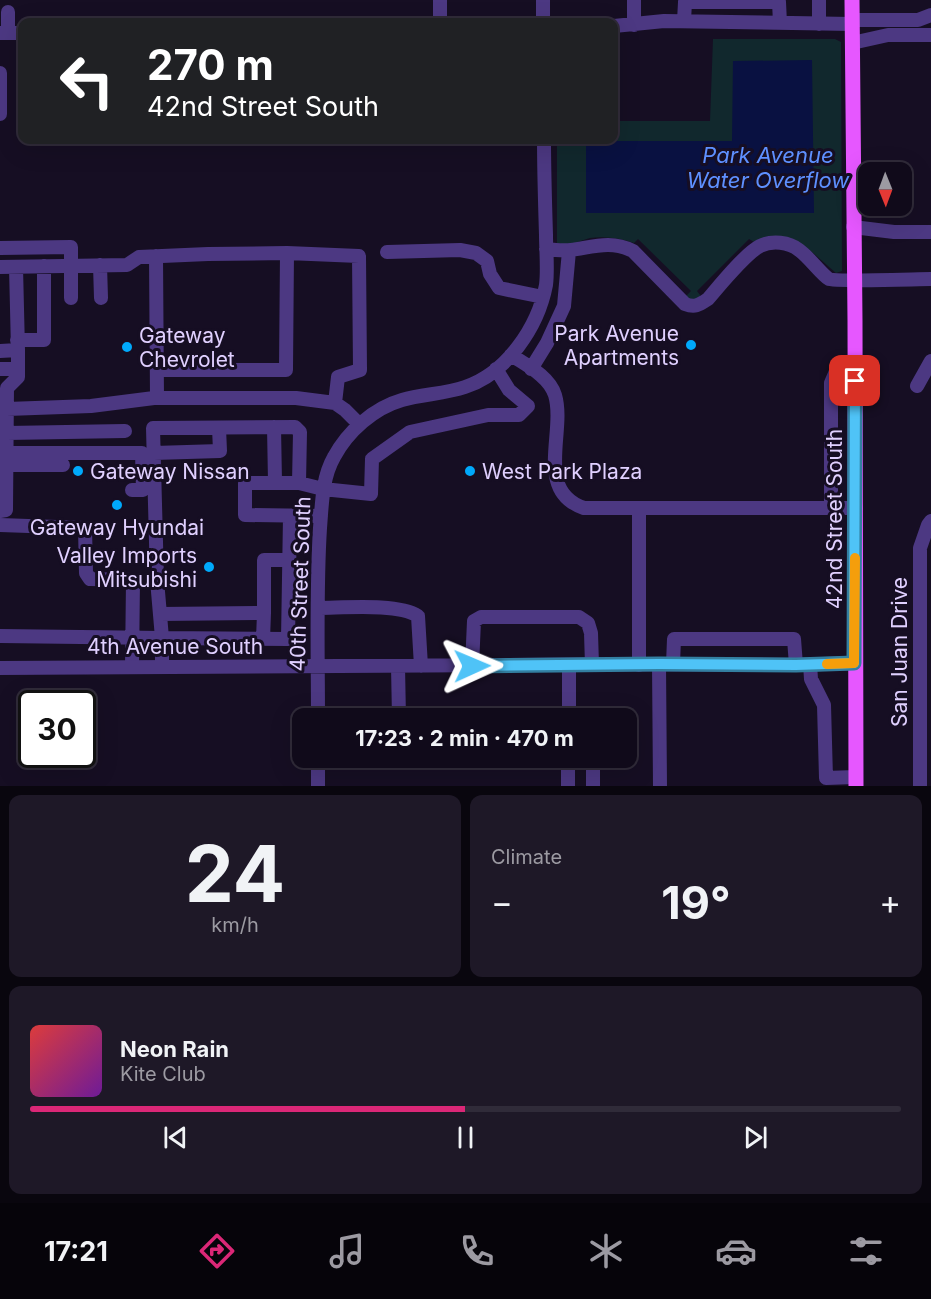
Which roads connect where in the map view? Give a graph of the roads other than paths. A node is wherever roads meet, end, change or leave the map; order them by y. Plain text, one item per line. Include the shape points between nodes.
1 (440, 0) edge
2 (543, 0) edge
3 (634, 0) edge
4 (819, 0) edge
5 (852, 0) edge
6 (8, 12) dead end
7 (931, 15) edge
8 (441, 18) edge
9 (543, 18) edge
10 (684, 21) junction
11 (852, 22) junction
12 (780, 23) junction
13 (819, 24) junction
14 (634, 25) junction
15 (618, 26) edge
16 (4, 33) edge
17 (931, 35) edge
18 (852, 43) junction
19 (0, 74) edge
20 (0, 114) edge
21 (544, 144) edge
22 (853, 227) junction
23 (931, 232) edge
24 (0, 248) edge
25 (546, 249) junction
26 (569, 251) junction
27 (387, 252) dead end
28 (287, 253) junction
29 (156, 256) junction
30 (100, 265) junction
31 (44, 266) junction
32 (71, 266) junction
33 (0, 267) edge
34 (16, 267) junction
35 (931, 279) edge
36 (854, 280) junction
37 (543, 297) junction
38 (71, 298) dead end
39 (101, 298) dead end
40 (18, 345) junction
41 (0, 351) edge
42 (511, 355) junction
43 (855, 360) junction
44 (931, 362) edge
45 (0, 369) edge
46 (18, 369) junction
47 (157, 369) junction
48 (496, 369) junction
49 (531, 369) junction
50 (917, 386) dead end
51 (3, 388) edge
52 (157, 398) junction
53 (335, 404) junction
54 (91, 406) junction
55 (7, 409) junction
56 (359, 424) junction
57 (274, 427) junction
58 (219, 428) junction
59 (125, 431) dead end
60 (91, 432) junction
61 (7, 433) junction
62 (92, 453) junction
63 (154, 453) junction
64 (5, 460) edge
65 (63, 465) dead end
66 (275, 483) junction
67 (299, 483) junction
68 (323, 489) junction
69 (132, 490) dead end
70 (639, 507) junction
71 (831, 508) junction
72 (856, 508) junction
73 (0, 511) edge
74 (290, 516) junction
75 (321, 516) junction
76 (931, 521) edge
77 (0, 525) edge
78 (290, 560) junction
79 (133, 580) junction
80 (157, 580) junction
81 (318, 608) junction
82 (264, 613) junction
83 (160, 614) junction
84 (0, 636) edge
85 (132, 638) junction
86 (162, 638) junction
87 (264, 639) junction
88 (926, 642) edge
89 (854, 663) junction
90 (639, 664) junction
91 (659, 664) junction
92 (673, 664) junction
93 (810, 664) junction
94 (569, 665) junction
95 (592, 665) junction
96 (796, 665) junction
97 (318, 666) junction
98 (398, 666) junction
99 (421, 666) junction
100 (472, 666) junction
101 (132, 667) junction
102 (162, 667) junction
103 (0, 668) edge
104 (318, 708) edge
105 (399, 708) edge
106 (569, 708) edge
107 (926, 757) edge
108 (318, 768) edge
109 (568, 768) edge
110 (592, 768) edge
111 (855, 782) edge
112 (318, 786) edge
113 (568, 786) edge
114 (593, 786) edge
115 (660, 786) edge
116 (920, 786) edge

1 - 8 street
2 - 9 street
3 - 14 street
4 - 13 street
5 - 11 main road, 42nd Street South
6 - 16 street
7 - 11 street via 918,20
10 - 12 street
10 - 12 street via 685,2 779,2
10 - 14 street
11 - 13 street
11 - 18 main road, 42nd Street South
12 - 13 street
14 - 15 street
17 - 18 street via 888,35
18 - 22 main road, 42nd Street South
19 - 20 street
21 - 25 street, 40th Street South
22 - 23 street
22 - 36 main road, 42nd Street South
24 - 32 street via 71,247
25 - 26 street
25 - 37 street, 40th Street South
26 - 36 street via 590,245 623,246 692,307 708,299 760,246 773,243 799,250 829,279
26 - 49 street via 564,306
27 - 37 street via 476,253 487,261 499,288
28 - 29 street
28 - 47 street via 286,370
28 - 53 street via 359,256 360,370 338,377
29 - 30 street via 139,257 127,264
29 - 47 street
30 - 32 street
30 - 39 street
31 - 32 street
31 - 34 street
31 - 40 street via 44,340
32 - 38 street
33 - 34 street
34 - 40 street
35 - 36 street
36 - 43 main road, 42nd Street South
37 - 42 street, 40th Street South via 529,332
40 - 41 street
40 - 46 street
42 - 48 street, 40th Street South
42 - 49 street
43 - 71 street via 837,369 831,383
43 - 72 main road, 42nd Street South
44 - 50 street
45 - 46 street
46 - 51 street via 18,377
47 - 52 street
48 - 56 street, 40th Street South via 465,387 402,400
48 - 68 street via 509,390 528,406 519,415 488,415 410,432 372,459 371,494
49 - 70 street via 542,376 555,396 555,471 562,493 584,507
51 - 55 street
52 - 53 street via 296,398
52 - 54 street
53 - 56 street
54 - 55 street
54 - 60 street
55 - 61 street
56 - 68 street, 40th Street South via 334,456
57 - 58 street
57 - 66 street
57 - 67 street via 296,427 300,432
58 - 63 street via 220,451
58 - 63 street via 153,428
59 - 60 street
60 - 61 street
60 - 62 street
61 - 64 street
62 - 64 street
62 - 69 street via 142,453 143,490
63 - 80 street
64 - 65 street
64 - 73 street via 6,510
66 - 67 street
66 - 74 street via 245,483 245,515
67 - 68 street
68 - 75 street, 40th Street South
70 - 71 street
70 - 90 street
71 - 72 street
72 - 89 main road, 42nd Street South
74 - 75 street
74 - 78 street
75 - 81 street, 40th Street South
76 - 88 street, San Juan Drive via 920,548
77 - 79 street via 85,528 86,573 90,579
78 - 82 street via 264,560
78 - 87 street via 288,639
79 - 80 street
79 - 85 street
80 - 83 street
81 - 97 street, 40th Street South
81 - 99 street via 410,611 418,616
82 - 83 street
82 - 87 street
83 - 86 street
84 - 85 street
85 - 86 street
85 - 101 street
86 - 87 street
86 - 102 street
88 - 107 street, San Juan Drive
89 - 93 street, 4th Avenue South
89 - 111 main road, 42nd Street South
90 - 91 street, 4th Avenue South
90 - 95 street, 4th Avenue South
91 - 92 street, 4th Avenue South
91 - 115 street
92 - 96 street, 4th Avenue South
92 - 96 street via 674,639 794,639
93 - 96 street, 4th Avenue South
93 - 111 street via 811,680 824,705 826,778
94 - 95 street, 4th Avenue South
94 - 100 street, 4th Avenue South
94 - 106 street
95 - 100 street via 591,633 588,623 579,617 481,616 474,621
97 - 98 street, 4th Avenue South
97 - 102 street, 4th Avenue South
97 - 104 street, 40th Street South
98 - 99 street, 4th Avenue South
98 - 105 street
99 - 100 street, 4th Avenue South
101 - 102 street, 4th Avenue South
101 - 103 street, 4th Avenue South
107 - 116 street, San Juan Drive
108 - 112 street
109 - 113 street
110 - 114 street

